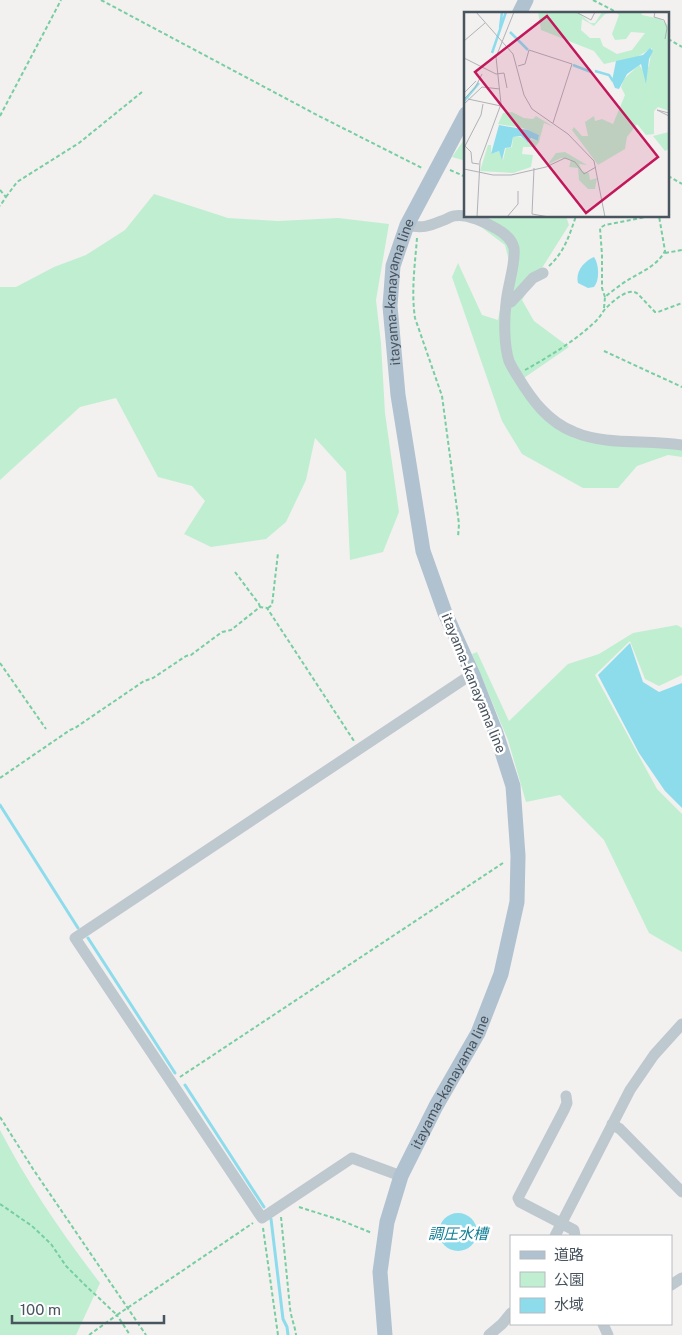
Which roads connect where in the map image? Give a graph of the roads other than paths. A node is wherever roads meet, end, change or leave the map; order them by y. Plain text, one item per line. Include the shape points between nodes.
1 (526, 0) edge
2 (519, 12) edge
3 (464, 118) edge
4 (464, 216) edge
5 (470, 218) edge
6 (413, 226) junction
7 (543, 273) road end
8 (506, 304) junction
9 (682, 446) edge
10 (474, 675) junction
11 (682, 1024) edge
12 (566, 1096) dead end
13 (612, 1124) junction
14 (401, 1176) junction
15 (682, 1192) edge
16 (562, 1222) junction
17 (555, 1235) edge
18 (575, 1235) edge
19 (510, 1314) edge
20 (385, 1335) edge
21 (489, 1335) edge

1 - 2 main road
3 - 6 main road, itayama-kanayama line via 436,170
4 - 6 street via 454,216 432,225
5 - 8 street via 492,226 514,246
6 - 10 main road, itayama-kanayama line via 393,266 390,306 398,395 423,551 445,613
7 - 8 street via 533,278
8 - 9 street via 509,361 524,386 551,419 574,433 588,437
10 - 14 main road, itayama-kanayama line via 513,786 518,856 517,902 501,974 478,1033
10 - 14 street via 75,938 262,1218 352,1158
11 - 13 street via 646,1066
12 - 16 street via 564,1110 518,1198 520,1202
13 - 15 street
13 - 16 street
14 - 20 main road, itayama-kanayama line via 387,1222 380,1272
16 - 17 street
16 - 18 street via 574,1230
19 - 21 street

